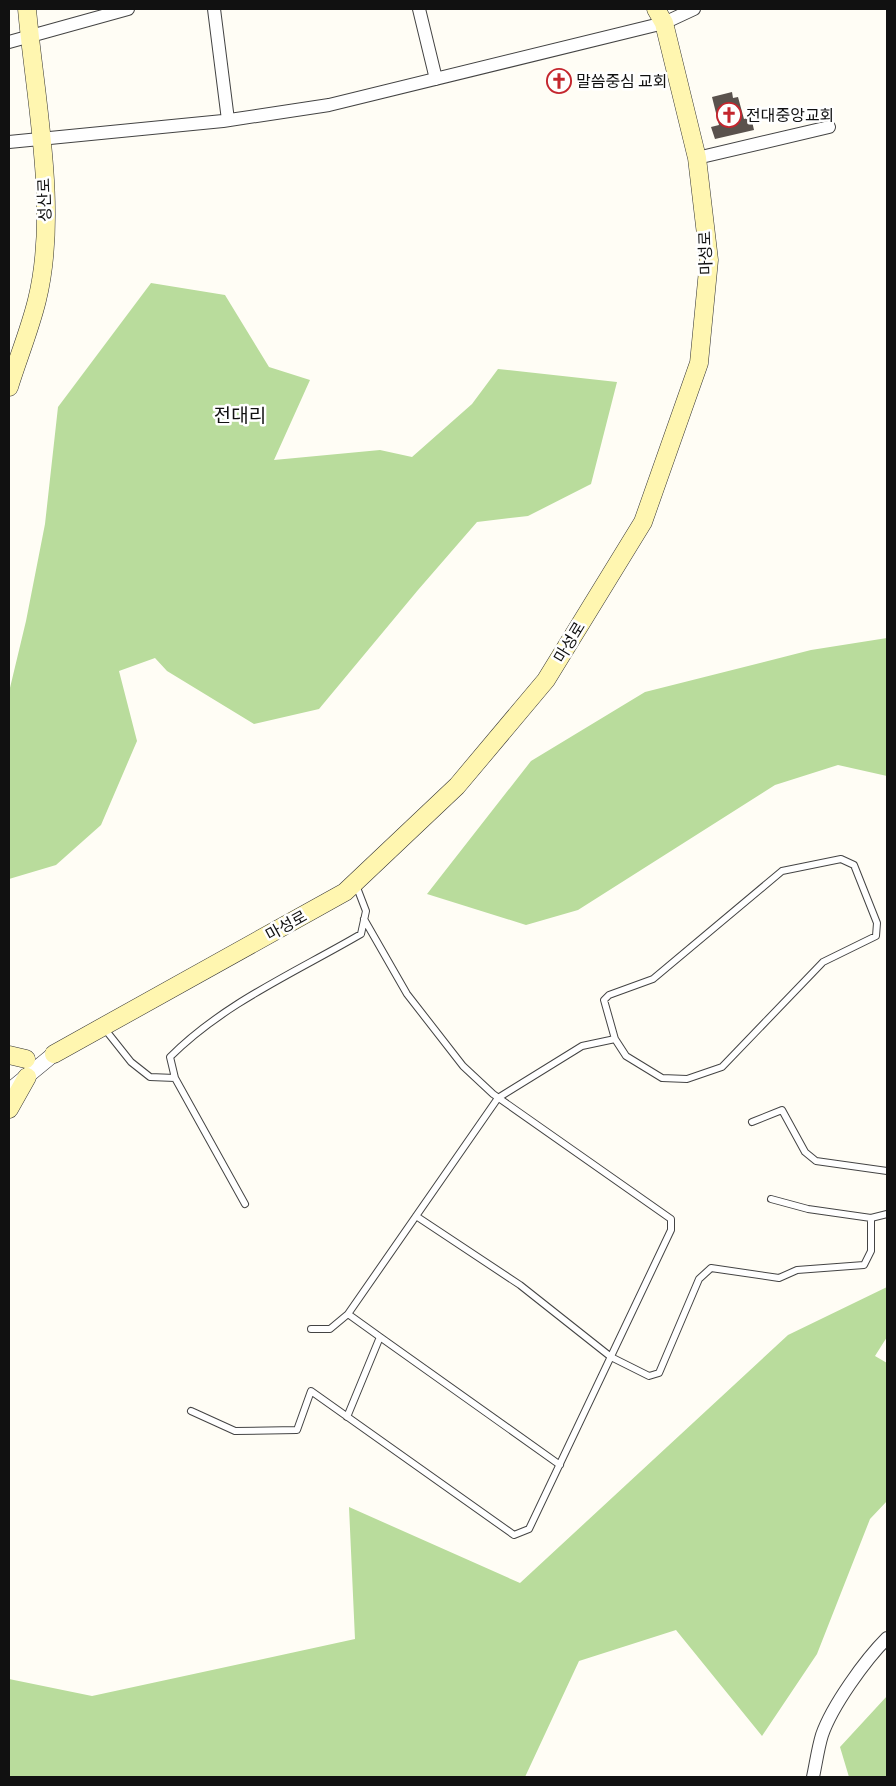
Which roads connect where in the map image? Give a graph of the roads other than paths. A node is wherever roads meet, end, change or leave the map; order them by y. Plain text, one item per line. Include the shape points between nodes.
1 (27, 9) edge
2 (128, 9) edge
3 (214, 9) edge
4 (419, 9) edge
5 (694, 9) edge
6 (660, 16) edge
7 (30, 37) junction
8 (9, 42) edge
9 (436, 79) junction
10 (228, 120) junction
11 (829, 127) dead end
12 (42, 139) junction
13 (9, 142) edge
14 (697, 158) junction
15 (9, 387) edge
16 (355, 882) junction
17 (364, 919) junction
18 (103, 1027) junction
19 (615, 1039) junction
20 (54, 1054) junction
21 (17, 1057) edge
22 (9, 1065) edge
23 (27, 1077) junction
24 (175, 1078) junction
25 (9, 1091) edge
26 (498, 1098) junction
27 (9, 1109) edge
28 (752, 1122) dead end
29 (887, 1171) edge
30 (771, 1199) dead end
31 (245, 1204) dead end
32 (887, 1214) edge
33 (416, 1216) junction
34 (871, 1218) junction
35 (348, 1314) junction
36 (311, 1329) dead end
37 (380, 1337) junction
38 (611, 1357) junction
39 (191, 1411) dead end
40 (347, 1417) junction
41 (560, 1465) junction
42 (887, 1638) edge
43 (813, 1777) edge

1 - 7 main road, 성산로
2 - 7 street
3 - 10 street
4 - 9 street
5 - 6 street
6 - 9 street
6 - 14 main road, 마성로
7 - 8 street
7 - 12 main road, 성산로
9 - 10 street via 329,105
10 - 12 street
11 - 14 street
12 - 13 street
12 - 15 main road, 성산로 via 46,235 37,299
14 - 16 main road, 마성로 via 709,260 698,363 643,522 546,680 457,786
16 - 17 lane via 366,911
16 - 18 main road, 마성로 via 345,892
17 - 24 lane via 361,934 224,1012 185,1042 170,1057
17 - 26 lane via 407,994 463,1066
18 - 20 main road, 마성로
18 - 24 lane via 131,1062 150,1077
19 - 19 lane via 626,1056 662,1078 688,1079 722,1067 823,962 876,936 877,923 854,865 841,858 782,871 653,979 609,995 604,1000
19 - 26 lane via 582,1046
20 - 21 street
20 - 23 street
21 - 22 street
23 - 25 street
23 - 27 main road
24 - 31 lane
26 - 33 lane
26 - 38 lane via 671,1219 671,1230
28 - 29 lane via 782,1110 805,1152 816,1161
30 - 34 lane via 808,1209
32 - 34 lane
33 - 35 lane
33 - 38 lane via 520,1285
34 - 38 lane via 871,1251 864,1265 797,1270 779,1278 712,1268 699,1278 659,1373 649,1376
35 - 36 lane via 330,1329
35 - 37 lane
37 - 40 lane
37 - 41 lane
38 - 41 lane
39 - 40 lane via 235,1431 298,1430 311,1392
40 - 41 lane via 514,1535 529,1529
42 - 43 street via 865,1662 822,1734

